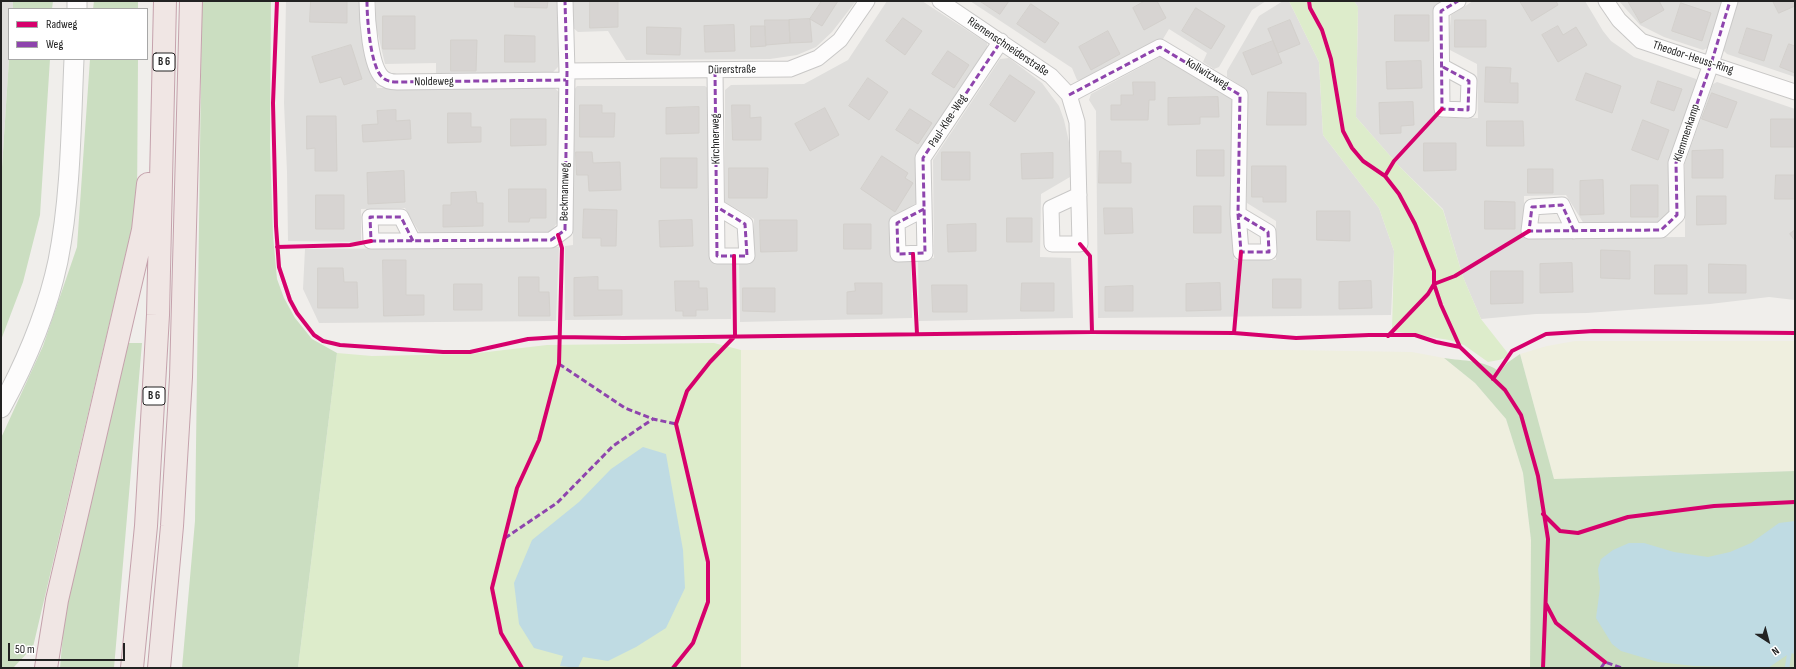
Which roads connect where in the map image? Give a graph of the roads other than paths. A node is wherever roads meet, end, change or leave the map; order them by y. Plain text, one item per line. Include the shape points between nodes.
1 (165, 1) edge
2 (191, 1) edge
3 (367, 1) edge
4 (565, 1) edge
5 (867, 1) edge
6 (940, 1) edge
7 (1458, 1) edge
8 (1606, 1) edge
9 (1730, 1) edge
10 (1000, 41) junction
11 (74, 60) edge
12 (1711, 64) junction
13 (1443, 67) dead end
14 (715, 71) junction
15 (566, 76) junction
16 (1795, 92) edge
17 (1069, 95) junction
18 (163, 124) junction
19 (1079, 195) dead end
20 (717, 207) dead end
21 (924, 209) dead end
22 (1238, 214) dead end
23 (1574, 231) dead end
24 (414, 241) dead end
25 (1, 408) edge
26 (46, 668) edge
27 (132, 668) edge
28 (159, 668) edge

1 - 18 highway, B 6
2 - 28 highway, B 6 via 181,377 172,526
3 - 15 street, Noldeweg via 367,25 377,68 386,81
4 - 15 street
5 - 14 street, Dürerstraße via 840,40 818,58 790,69
6 - 10 street, Riemenschneiderstraße
7 - 13 street via 1441,11
8 - 12 street, Theodor-Heuss-Ring via 1619,20 1641,41
9 - 12 street, Klemmenkamp
10 - 17 street, Riemenschneiderstraße via 1051,76
10 - 21 street, Paul-Klee-Weg via 923,158
11 - 25 street via 69,174 58,262 32,342
12 - 16 street, Theodor-Heuss-Ring
12 - 23 street, Klemmenkamp via 1676,163 1677,215 1661,230
14 - 15 street, Dürerstraße
14 - 20 street, Kirchnerweg
15 - 24 street, Beckmannweg via 564,230 551,240
17 - 19 street, Riemenschneiderstraße via 1077,122
17 - 22 street, Kollwitzweg via 1160,47 1240,95
18 - 26 highway via 150,136 143,230 57,600
18 - 27 highway, B 6 via 158,315 146,526

